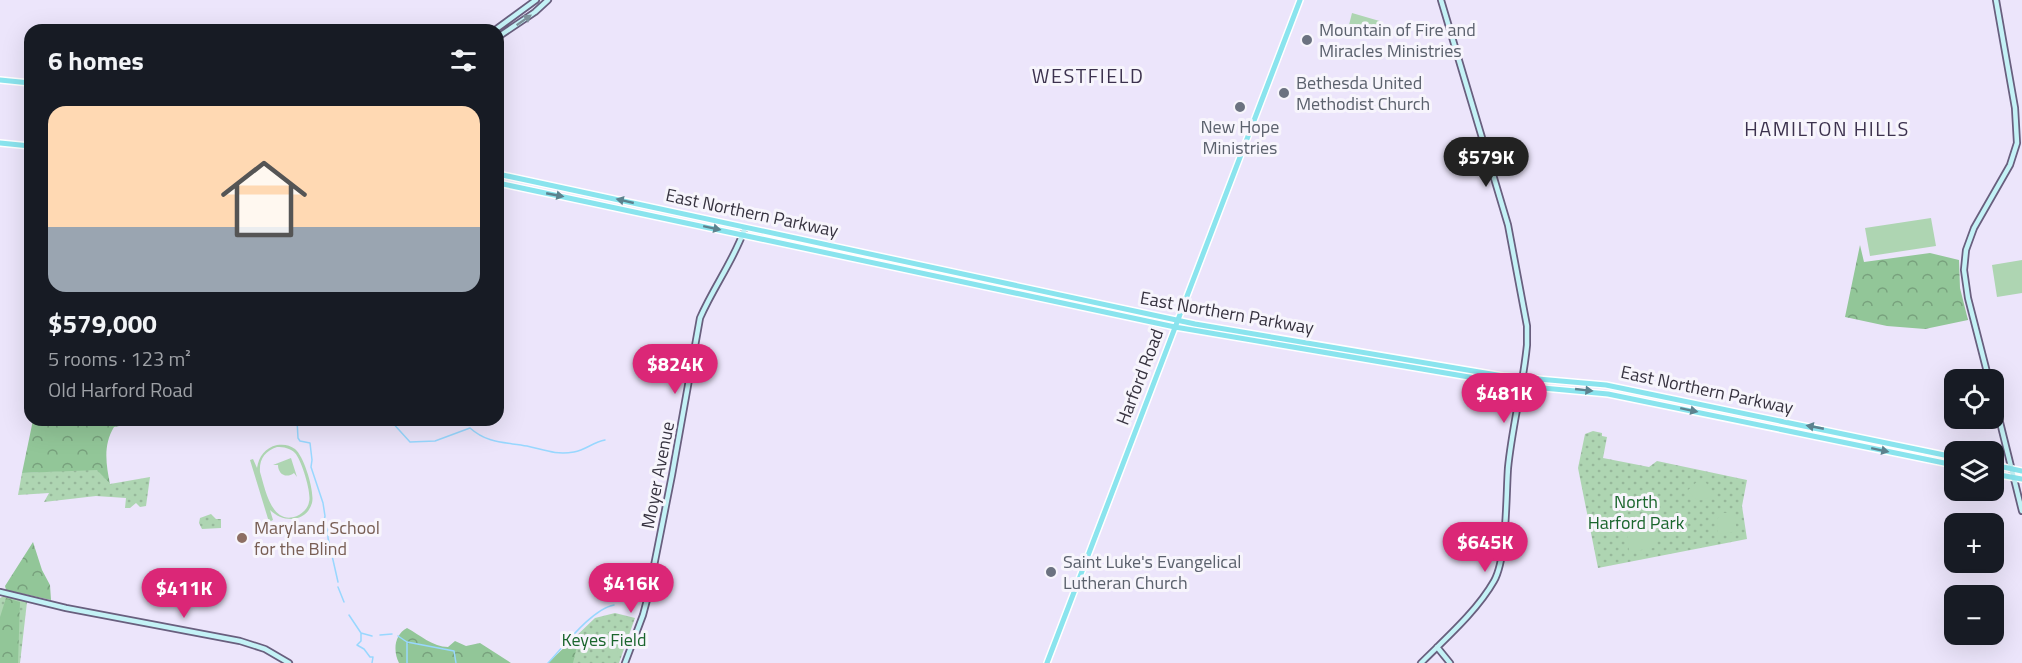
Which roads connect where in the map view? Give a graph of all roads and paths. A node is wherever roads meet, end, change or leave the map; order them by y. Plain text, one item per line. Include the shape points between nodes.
1 (536, 0) edge
2 (548, 0) edge
3 (1300, 0) edge
4 (1441, 0) edge
5 (1996, 0) edge
6 (503, 24) edge
7 (504, 33) edge
8 (0, 80) edge
9 (24, 82) edge
10 (0, 143) edge
11 (24, 145) edge
12 (504, 175) edge
13 (537, 183) junction
14 (504, 184) edge
15 (535, 191) junction
16 (745, 228) junction
17 (743, 234) junction
18 (1077, 303) junction
19 (1176, 324) junction
20 (1446, 369) junction
21 (1986, 369) edge
22 (1523, 378) junction
23 (1522, 386) junction
24 (2002, 429) edge
25 (1944, 455) edge
26 (1944, 463) edge
27 (2004, 467) edge
28 (2011, 468) junction
29 (2022, 471) edge
30 (2004, 476) edge
31 (2014, 478) junction
32 (2022, 480) edge
33 (2022, 511) edge
34 (0, 592) edge
35 (1437, 647) junction
36 (289, 663) edge
37 (625, 663) edge
38 (1047, 663) edge
39 (1421, 663) edge
40 (1450, 663) edge

1 - 6 street
7 -> 2 street
3 - 19 main road, Harford Road
4 - 22 street via 1510,233 1527,326
5 - 21 street via 2017,142 2010,165 1974,228 1964,270
8 - 9 main road
10 - 11 main road
12 - 13 main road, East Northern Parkway
13 - 15 main road
16 -> 13 main road, East Northern Parkway
14 - 15 main road, East Northern Parkway
15 -> 17 main road, East Northern Parkway
16 - 17 street, Moyer Avenue
16 - 18 main road, East Northern Parkway
17 - 18 main road, East Northern Parkway
17 - 37 street, Moyer Avenue via 700,318 648,596
18 - 19 main road, East Northern Parkway
19 - 20 main road, East Northern Parkway
19 - 38 main road, Harford Road
20 - 22 main road, East Northern Parkway
20 - 23 main road, East Northern Parkway
22 - 23 street
25 -> 22 main road, East Northern Parkway via 1620,387
23 -> 26 main road, East Northern Parkway via 1605,393
23 - 35 street via 1499,568 1485,594
24 - 28 street
27 - 28 main road
28 - 29 main road
28 - 31 street
30 - 31 main road
31 - 32 main road
31 - 33 street
34 - 36 street via 240,642 264,649
35 - 39 street
35 - 40 street

